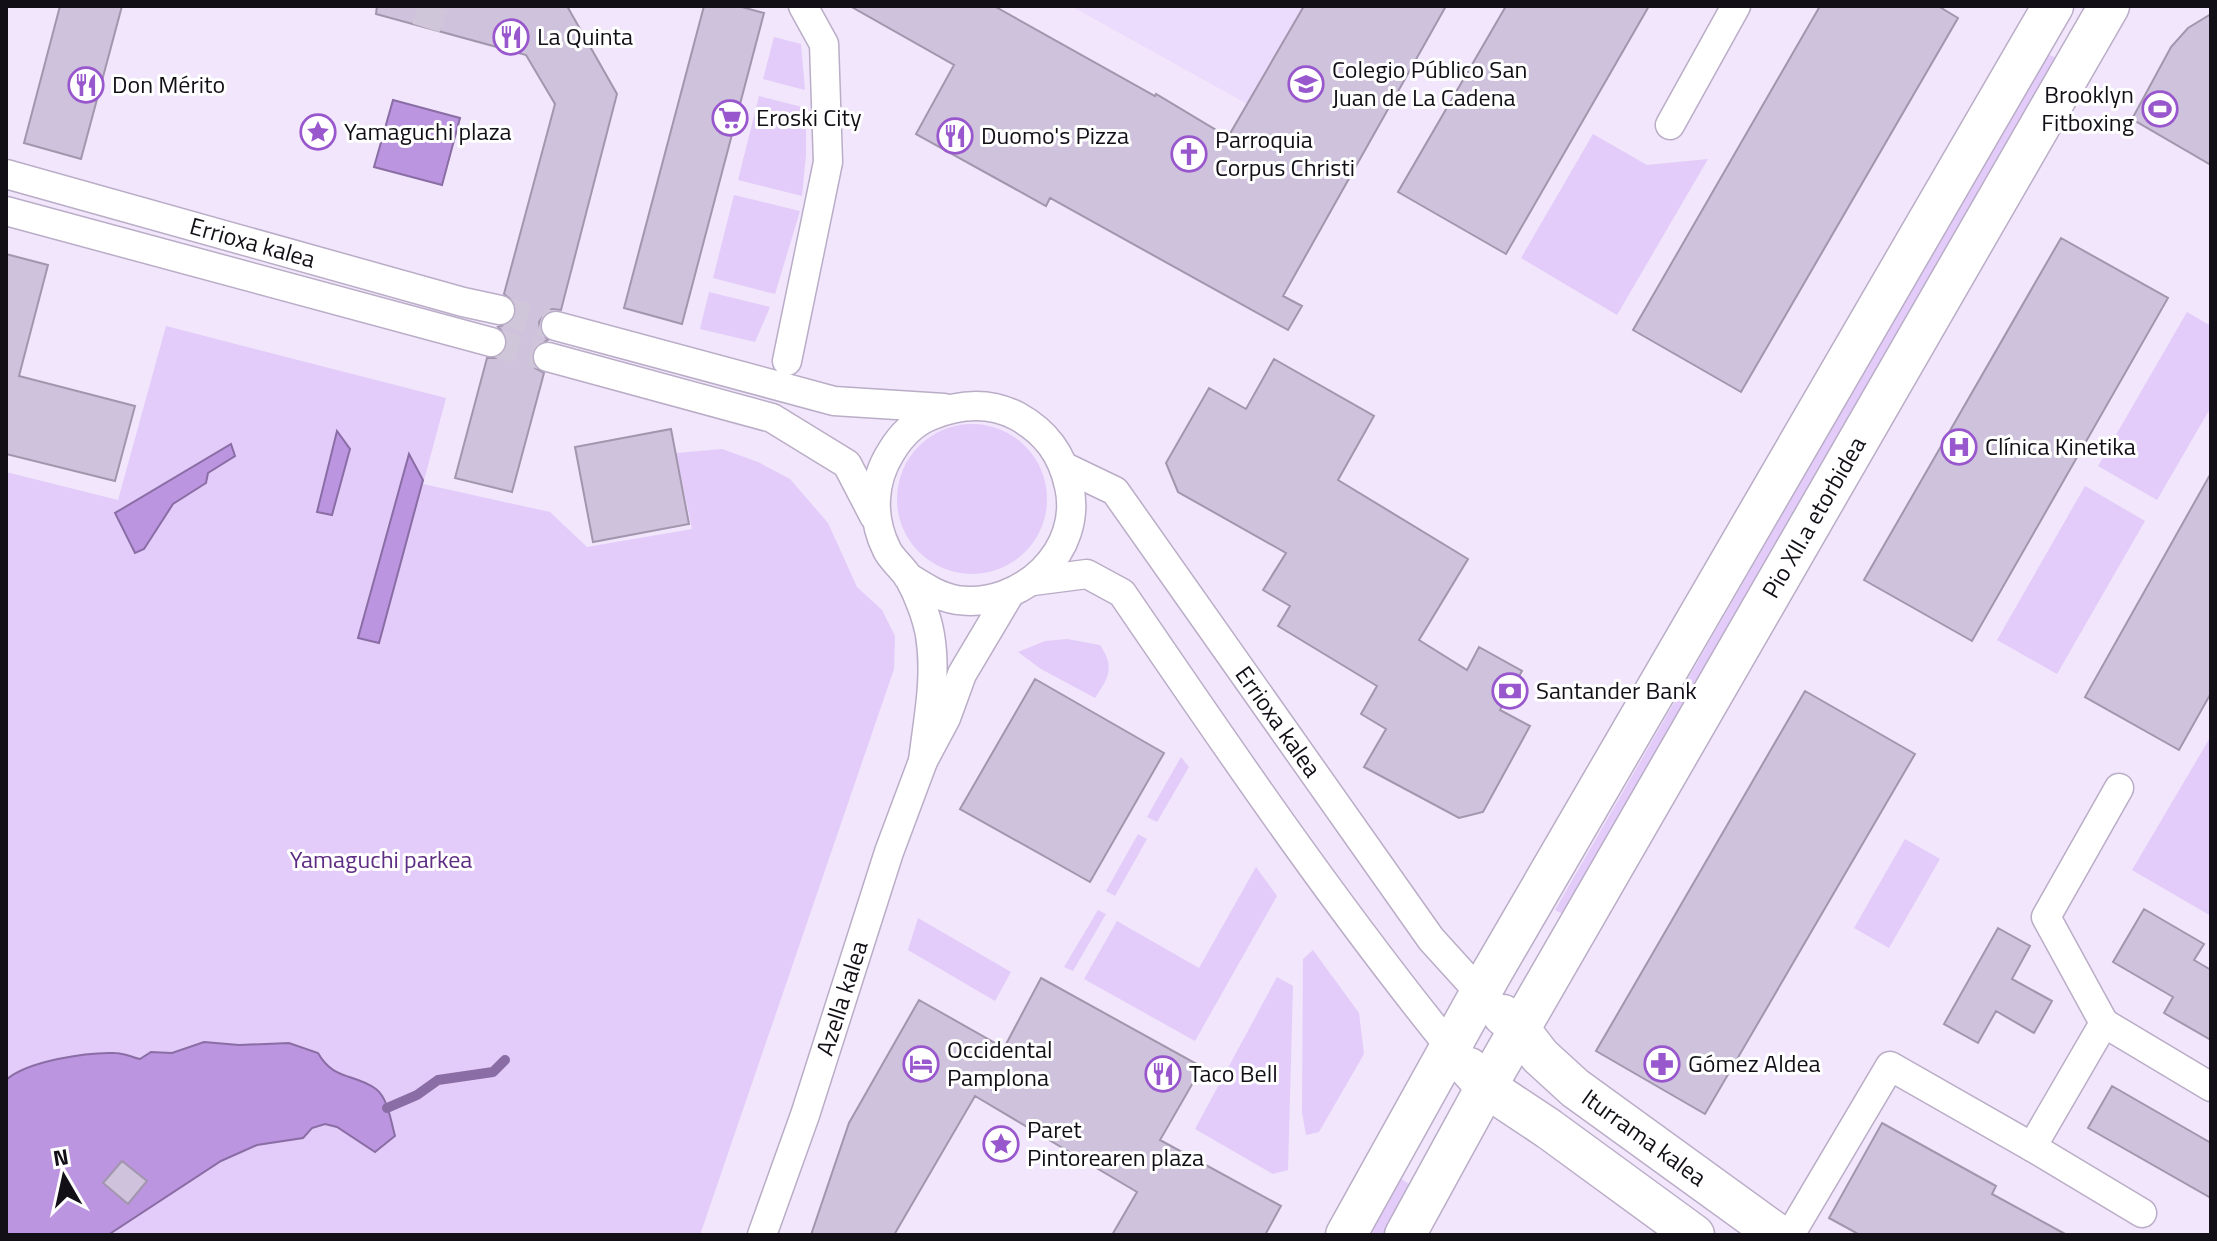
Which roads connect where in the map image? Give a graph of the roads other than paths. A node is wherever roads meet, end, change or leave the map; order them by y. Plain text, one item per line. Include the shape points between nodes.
1 (803, 6) edge
2 (1736, 6) edge
3 (2053, 6) edge
4 (2109, 6) edge
5 (1670, 125) dead end
6 (6, 174) edge
7 (6, 211) edge
8 (500, 310) tunnel mouth
9 (556, 326) tunnel mouth
10 (491, 342) tunnel mouth
11 (548, 357) tunnel mouth
12 (787, 361) dead end
13 (949, 408) junction
14 (1065, 467) junction
15 (876, 520) junction
16 (908, 577) junction
17 (1021, 588) junction
18 (923, 761) junction
19 (2119, 788) dead end
20 (1480, 993) junction
21 (2104, 1023) junction
22 (1520, 1030) junction
23 (1449, 1046) junction
24 (1486, 1087) junction
25 (2211, 1087) edge
26 (2032, 1147) junction
27 (2142, 1213) dead end
28 (762, 1235) edge
29 (1346, 1235) edge
30 (1405, 1235) edge
31 (1694, 1235) edge
32 (1778, 1235) edge
33 (1790, 1235) edge

1 - 12 street via 824,44 828,162
2 - 5 street
3 - 20 main road
4 - 22 main road, Pio XII.a etorbidea
6 - 8 street, Errioxa kalea
7 - 10 street, Errioxa kalea
9 - 13 street via 834,401
11 - 15 street via 772,418 847,464
13 - 14 street via 1005,410 1051,442
13 - 15 street via 922,419 900,438 875,491
14 - 17 street via 1072,498 1068,529 1055,558
14 - 20 street, Errioxa kalea via 1115,491 1431,939
15 - 16 street via 887,551
16 - 17 street via 956,600 983,601
16 - 18 street, Azella kalea via 929,626 935,663
17 - 18 street, Azella kalea via 962,674
17 - 23 street via 1087,574 1122,593 1259,793
18 - 28 street, Azella kalea
19 - 21 street via 2046,917
20 - 22 main road
20 - 23 main road
21 - 25 street
21 - 26 street
22 - 24 main road, Pio XII.a etorbidea
22 - 32 main road, Iturrama kalea via 1575,1088
23 - 24 main road
23 - 29 main road
24 - 30 main road, Pio XII.a etorbidea
24 - 31 main road, Iturrama kalea
26 - 27 street
26 - 33 street via 1890,1066

